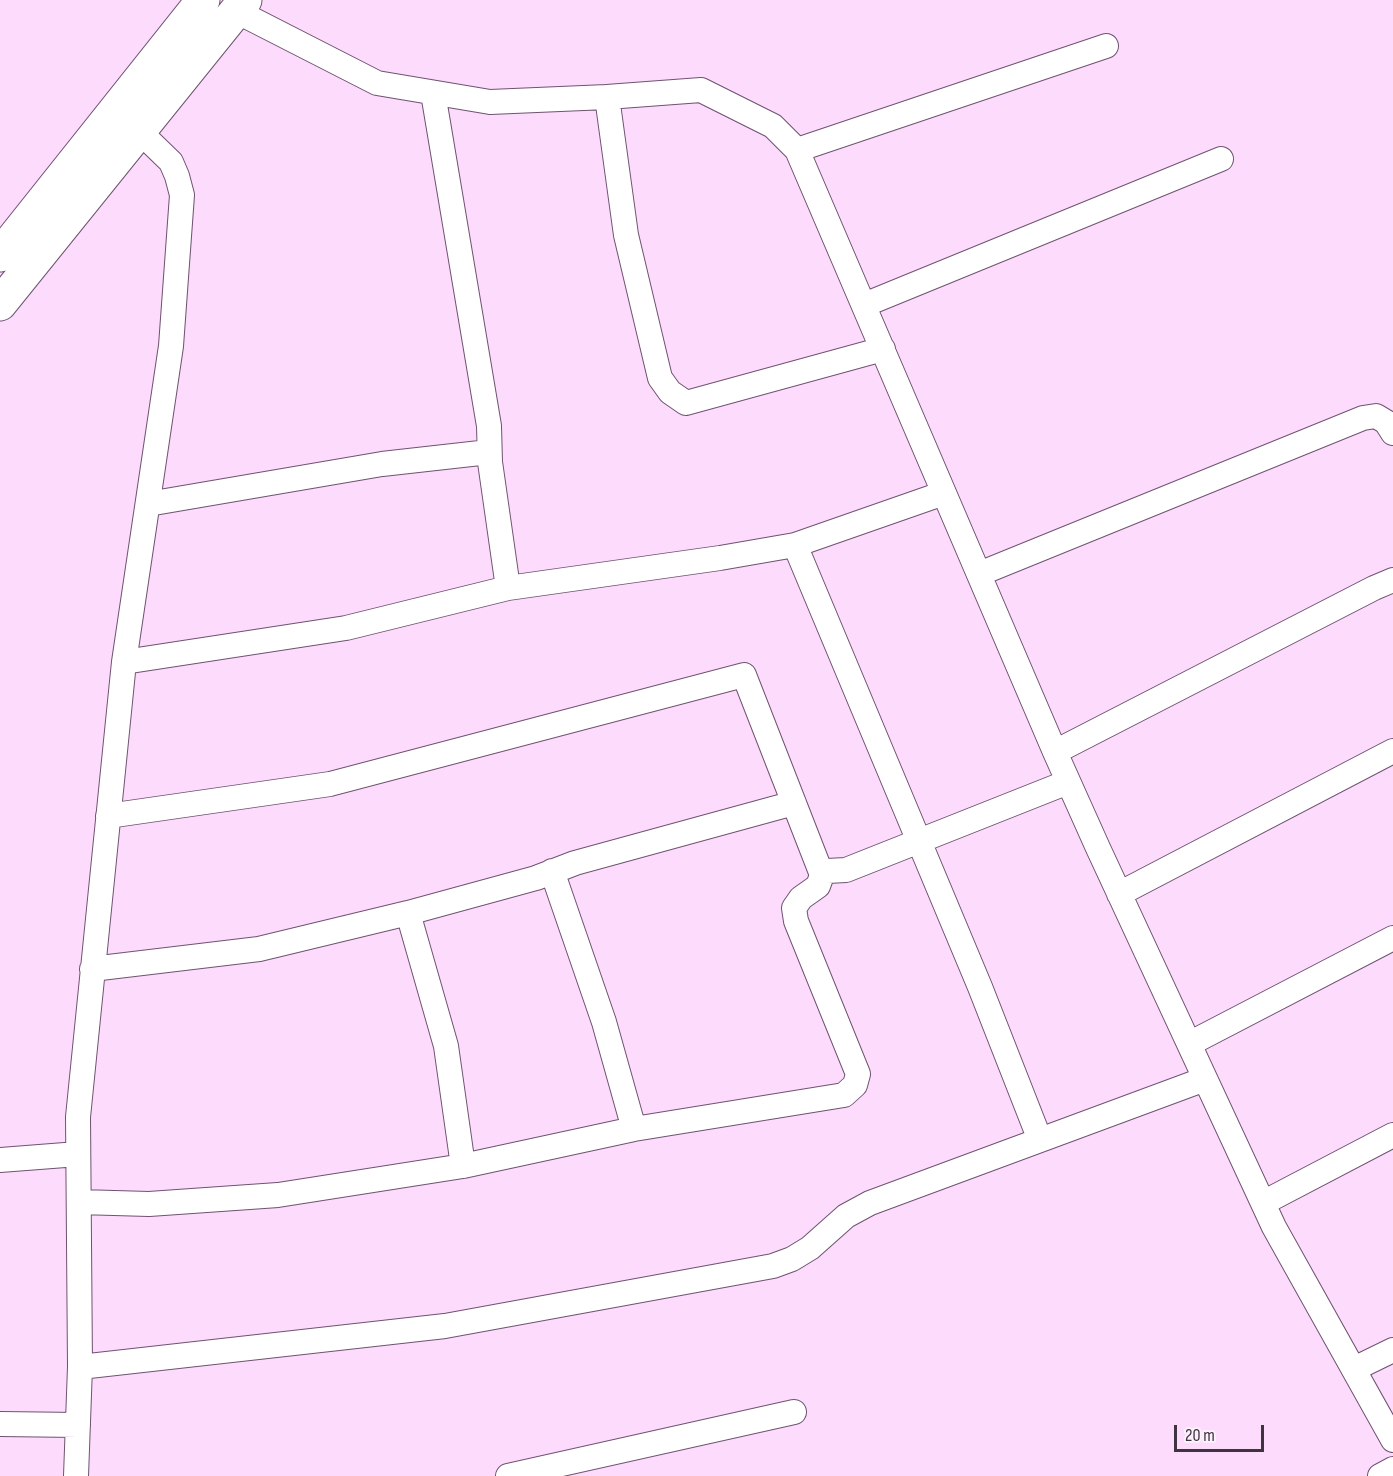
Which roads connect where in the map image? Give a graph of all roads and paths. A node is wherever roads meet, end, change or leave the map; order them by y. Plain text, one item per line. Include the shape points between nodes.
1 (203, 0) edge
2 (240, 5) edge
3 (1106, 46) dead end
4 (433, 93) junction
5 (607, 97) junction
6 (139, 131) junction
7 (797, 150) junction
8 (1221, 159) dead end
9 (0, 255) edge
10 (0, 304) edge
11 (864, 304) junction
12 (883, 349) junction
13 (1393, 433) edge
14 (489, 452) junction
15 (944, 494) junction
16 (148, 504) junction
17 (795, 545) junction
18 (979, 574) junction
19 (1393, 580) edge
20 (508, 588) junction
21 (124, 662) junction
22 (1393, 751) edge
23 (1055, 752) junction
24 (1068, 782) junction
25 (794, 803) junction
26 (108, 816) junction
27 (918, 842) junction
28 (552, 871) junction
29 (822, 875) junction
30 (1119, 894) junction
31 (408, 913) junction
32 (1393, 938) edge
33 (92, 969) junction
34 (1189, 1044) junction
35 (1205, 1079) junction
36 (634, 1129) junction
37 (1393, 1135) edge
38 (1040, 1140) junction
39 (78, 1154) junction
40 (0, 1160) edge
41 (463, 1166) junction
42 (79, 1202) junction
43 (1263, 1203) junction
44 (1393, 1350) edge
45 (80, 1367) junction
46 (1354, 1369) junction
47 (794, 1412) dead end
48 (0, 1424) edge
49 (78, 1425) junction
50 (1393, 1440) edge
51 (1393, 1469) edge
52 (76, 1476) edge
53 (508, 1476) edge
54 (1380, 1476) edge

1 - 9 highway
2 - 4 street via 377,83
2 - 6 highway
3 - 7 street
4 - 5 street via 490,102
4 - 14 street via 487,414
5 - 7 street via 701,90 773,126
5 - 12 street via 626,235 660,378 670,392 686,403
6 - 10 highway
6 - 16 street via 171,162 182,195 171,346
7 - 11 street
8 - 11 street
11 - 12 street
12 - 15 street
13 - 18 street via 1376,416 1363,417
14 - 16 street via 382,464
14 - 20 street
15 - 17 street
15 - 18 street
16 - 21 street
17 - 20 street
17 - 27 street
18 - 23 street
19 - 23 street
20 - 21 street via 346,628
21 - 26 street
22 - 30 street
23 - 24 street
24 - 27 street
24 - 30 street
25 - 26 street via 744,675 330,784
25 - 28 street
25 - 29 street
26 - 33 street
27 - 29 street via 846,870
27 - 38 street
28 - 31 street
28 - 36 street via 604,1022
29 - 36 street via 818,886 794,908 795,915 858,1074 855,1085 844,1095
30 - 34 street
31 - 33 street via 259,949
31 - 41 street via 446,1046
32 - 34 street
33 - 39 street
34 - 35 street
35 - 38 street
35 - 43 street
36 - 41 street
37 - 43 street
38 - 45 street via 870,1203 846,1216 810,1248 772,1266 445,1326
39 - 40 street
39 - 42 street
41 - 42 street via 278,1196 149,1204
42 - 45 street
43 - 46 street
44 - 46 street
45 - 49 street
46 - 50 street
47 - 53 street
48 - 49 street
49 - 52 street
51 - 54 street

